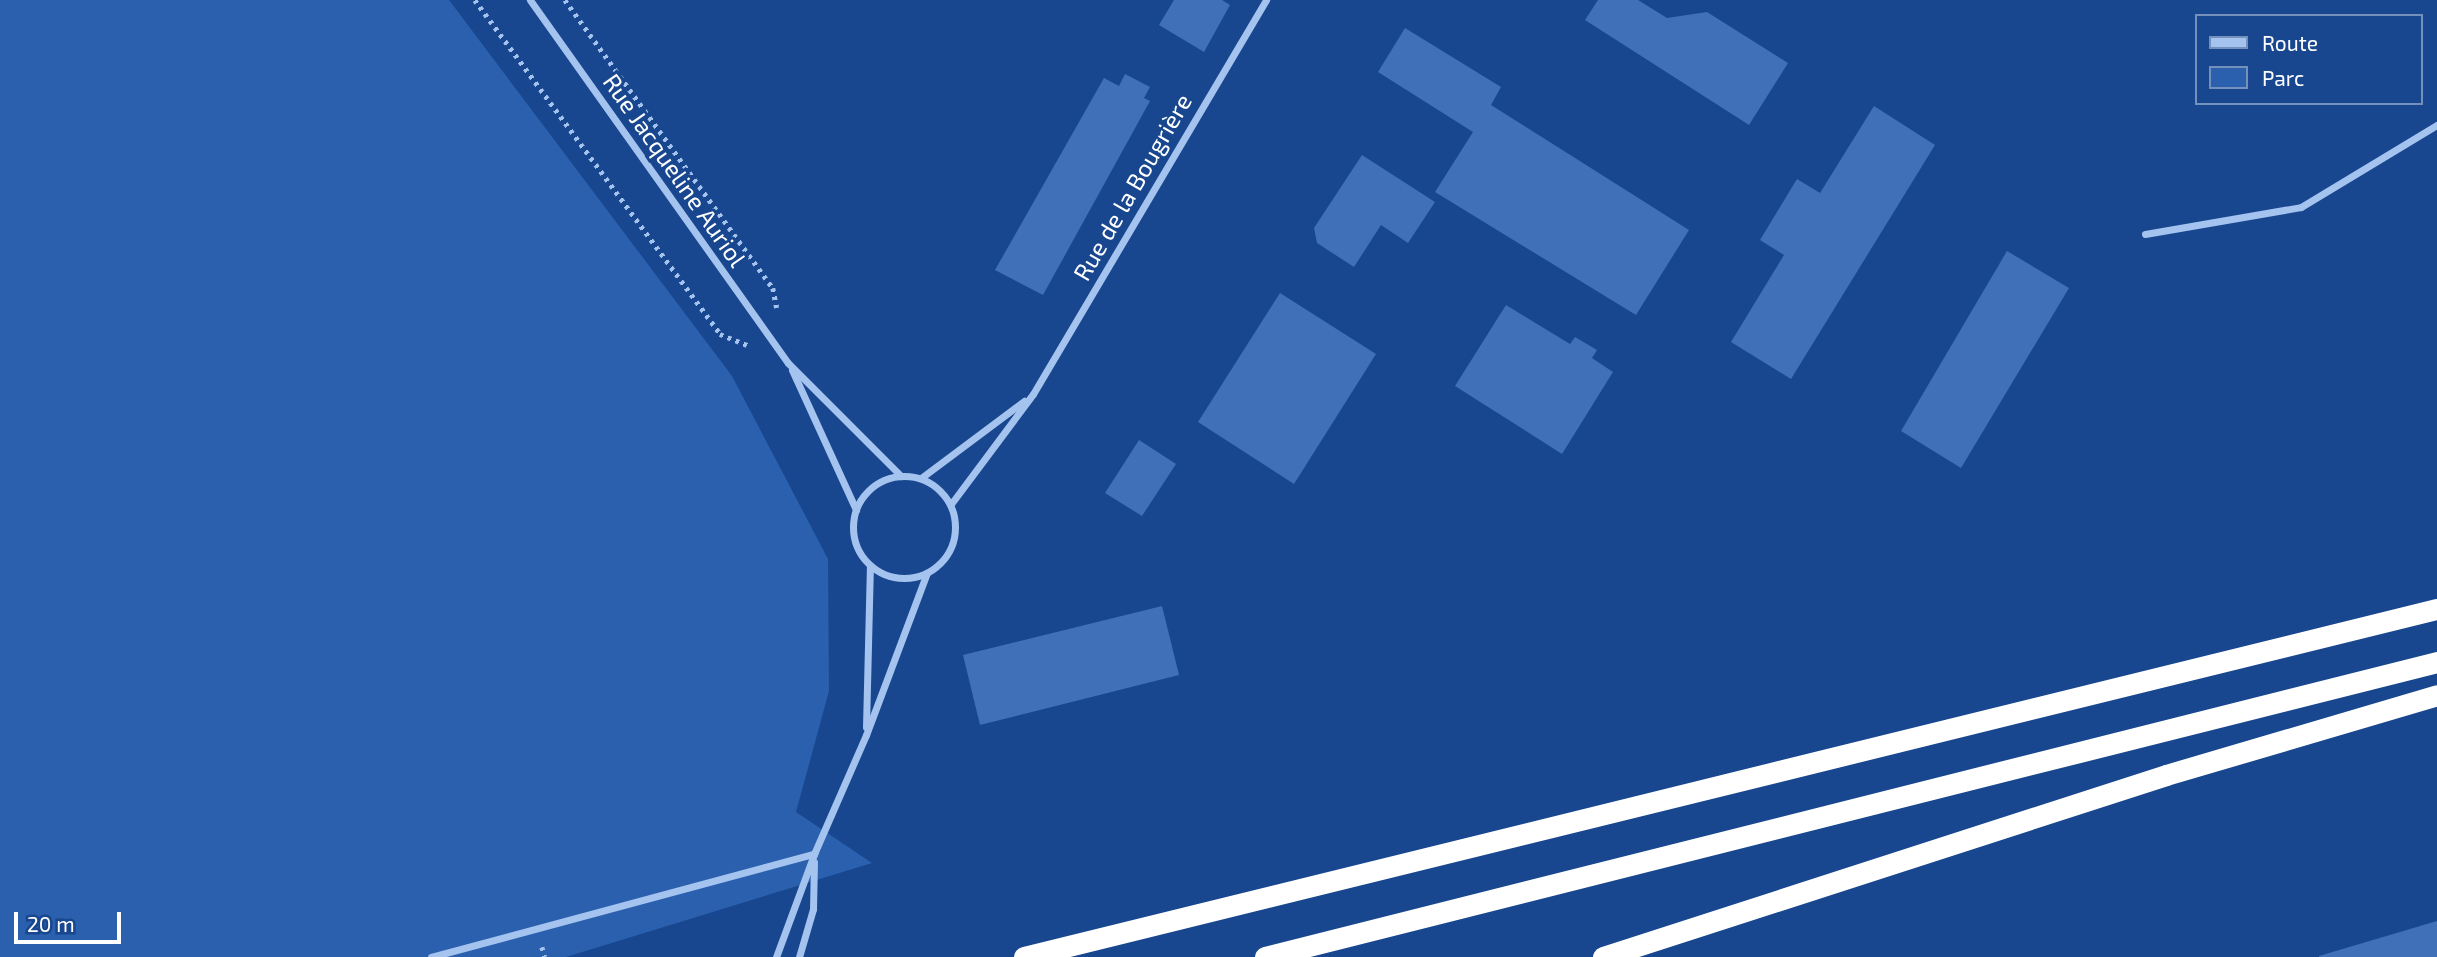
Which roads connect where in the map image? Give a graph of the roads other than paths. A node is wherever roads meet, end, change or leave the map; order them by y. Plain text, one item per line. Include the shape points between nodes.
1 (530, 0) edge
2 (1266, 0) edge
3 (2437, 125) edge
4 (2145, 234) dead end
5 (788, 363) junction
6 (1033, 394) junction
7 (901, 476) junction
8 (921, 478) junction
9 (951, 504) junction
10 (856, 510) junction
11 (870, 566) junction
12 (927, 573) junction
13 (2437, 609) edge
14 (2437, 662) edge
15 (2437, 695) edge
16 (866, 735) junction
17 (814, 854) junction
18 (431, 957) edge
19 (776, 957) edge
20 (799, 957) edge
21 (1024, 957) edge
22 (1265, 957) edge
23 (1603, 957) edge

1 - 5 street, Rue Jacqueline Auriol
2 - 6 street, Rue de la Bougrière
3 - 4 street via 2301,206
5 - 7 street, Rue Jacqueline Auriol
5 - 10 street, Rue Jacqueline Auriol
6 - 8 street, Rue de la Bougrière
6 - 9 street, Rue de la Bougrière
7 - 8 street
7 - 10 street via 881,481 866,493
8 - 9 street via 938,488
9 - 12 street via 956,524 953,544 943,561
10 - 11 street via 853,530 858,550
11 - 12 street via 887,576 908,578
11 - 16 street
12 - 16 street
13 - 21 highway
14 - 22 highway
15 - 23 highway via 2166,775
16 - 17 street
17 - 18 street
17 - 19 street
17 - 20 street via 813,909

